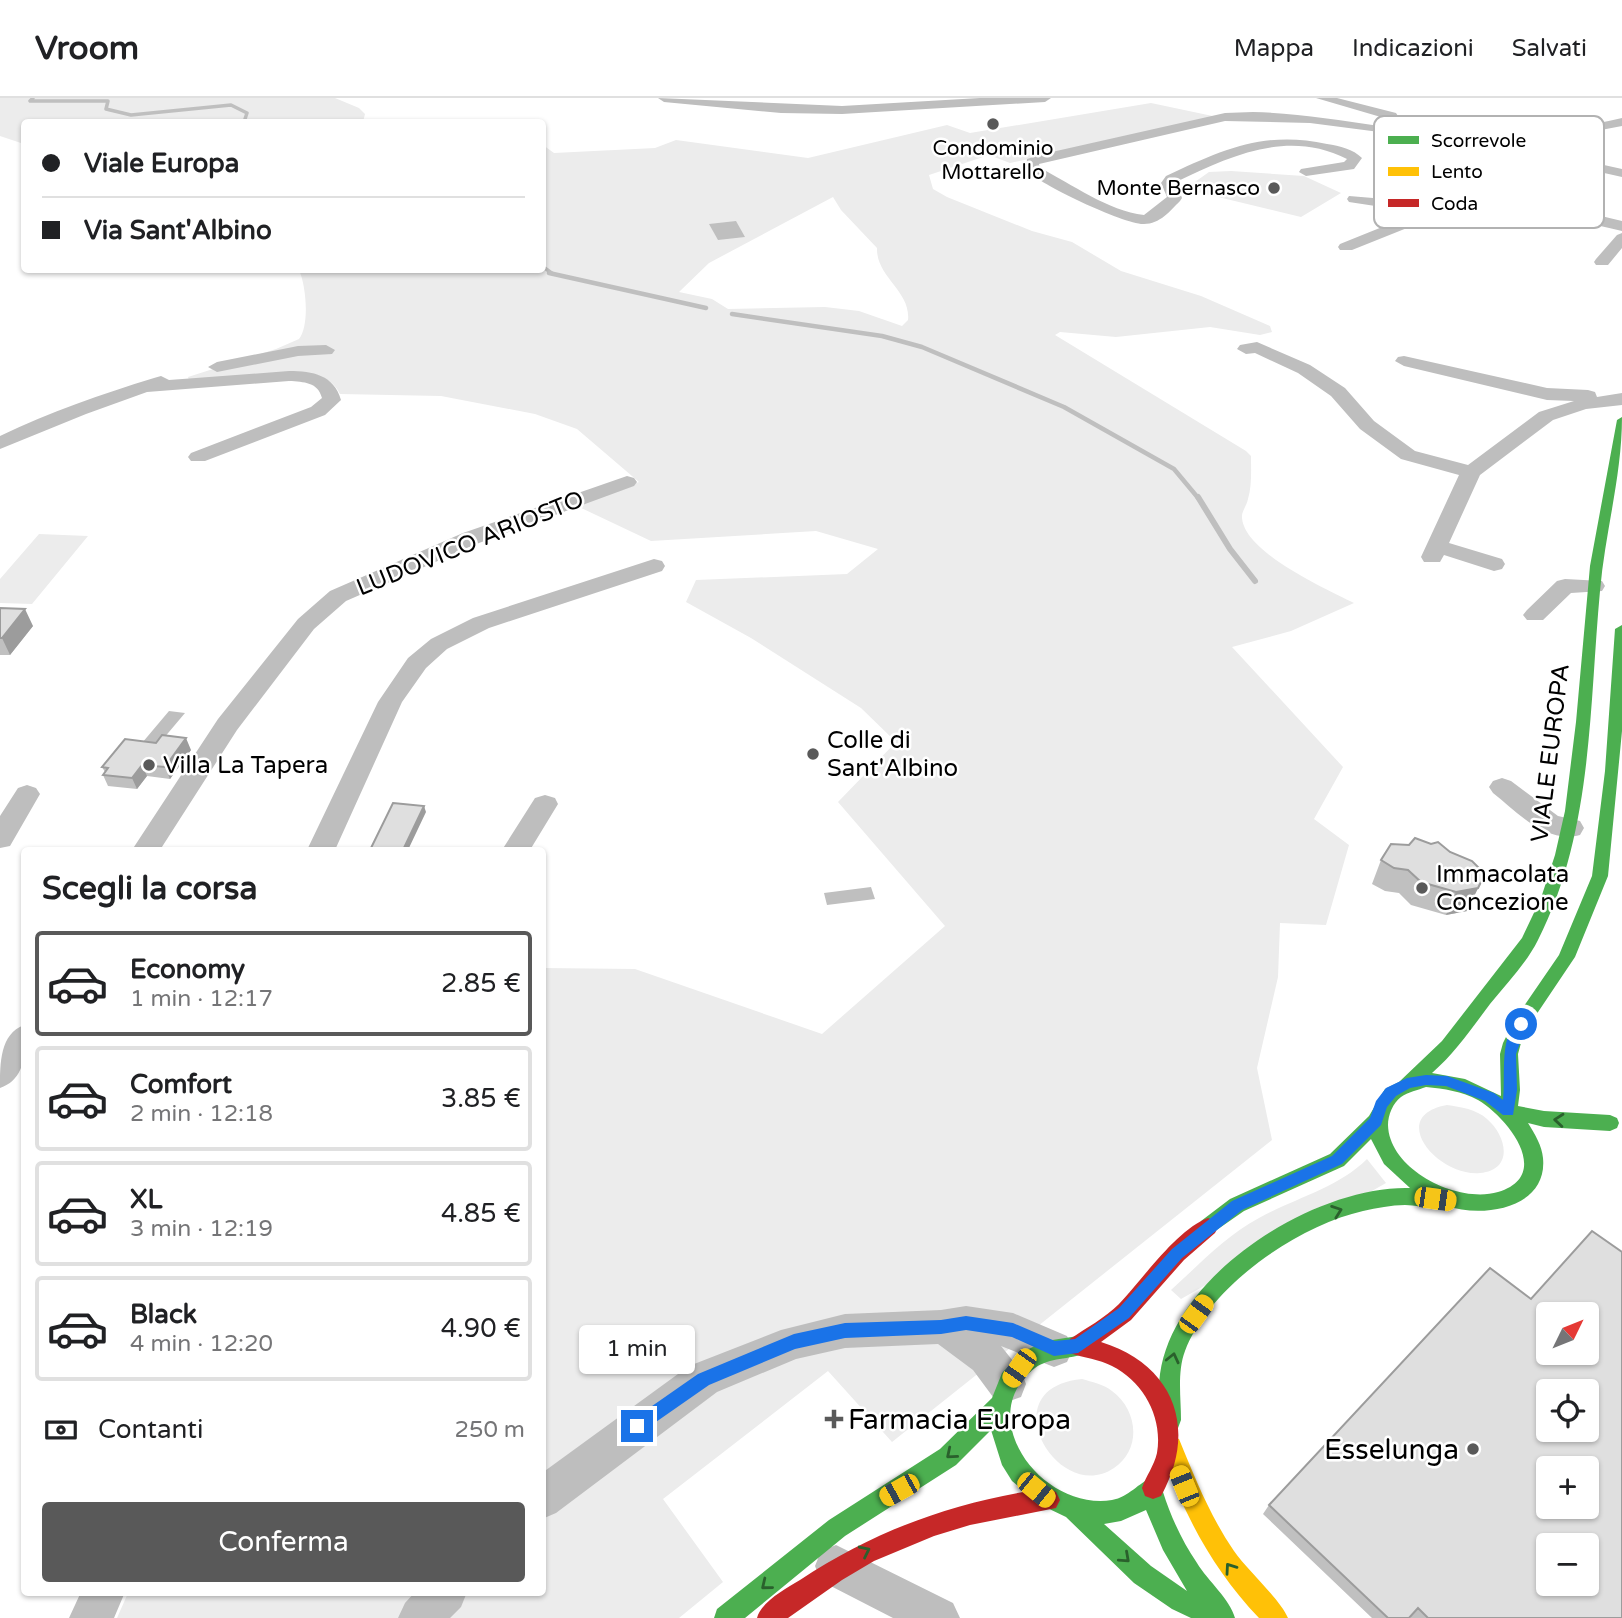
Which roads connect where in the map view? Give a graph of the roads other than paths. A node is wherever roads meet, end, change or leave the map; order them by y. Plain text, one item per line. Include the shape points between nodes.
1 (664, 98) edge
2 (1045, 98) edge
3 (1322, 98) edge
4 (790, 104) edge
5 (1388, 116) edge
6 (1622, 122) edge
7 (1604, 126) edge
8 (1374, 127) edge
9 (1604, 169) edge
10 (1306, 172) dead end
11 (1622, 173) edge
12 (1354, 199) dead end
13 (1374, 202) edge
14 (1604, 221) edge
15 (1622, 226) edge
16 (1396, 228) edge
17 (1622, 238) edge
18 (1346, 247) dead end
19 (1602, 262) dead end
20 (1246, 349) dead end
21 (326, 350) dead end
22 (1404, 361) dead end
23 (145, 387) junction
24 (1622, 398) edge
25 (1622, 420) edge
26 (0, 443) edge
27 (198, 457) dead end
28 (1471, 472) junction
29 (627, 482) dead end
30 (1494, 564) dead end
31 (654, 566) dead end
32 (1594, 586) junction
33 (1535, 615) dead end
34 (1622, 629) edge
35 (1502, 787) dead end
36 (27, 794) dead end
37 (545, 804) dead end
38 (1570, 828) junction
39 (0, 839) edge
40 (148, 847) edge
41 (322, 847) edge
42 (518, 847) edge
43 (21, 1042) edge
44 (0, 1075) edge
45 (1407, 1083) junction
46 (1508, 1111) junction
47 (1376, 1121) junction
48 (1616, 1121) edge
49 (1583, 1136) dead end
50 (1550, 1152) dead end
51 (1535, 1163) junction
52 (1452, 1202) junction
53 (941, 1327) junction
54 (1066, 1347) junction
55 (1003, 1395) junction
56 (1170, 1426) junction
57 (1171, 1447) junction
58 (1151, 1492) junction
59 (546, 1496) edge
60 (1048, 1500) junction
61 (1075, 1511) junction
62 (893, 1537) junction
63 (836, 1566) junction
64 (102, 1596) edge
65 (442, 1596) edge
66 (927, 1613) edge
67 (91, 1618) edge
68 (420, 1618) edge
69 (726, 1618) edge
70 (767, 1618) edge
71 (1224, 1618) edge
72 (1276, 1618) edge

1 - 4 street
2 - 4 street via 842,110
3 - 5 street
6 - 7 street
8 - 10 street via 1297,117 1225,117 1048,157 1031,166 1092,200 1144,220 1157,216 1175,198 1168,183 1171,179 1243,146 1306,144 1355,158 1349,166
9 - 11 street
12 - 13 street
14 - 15 street
16 - 18 street
17 - 19 street
20 - 28 street via 1257,347 1304,369 1338,392 1367,425 1408,455
21 - 23 street via 265,356
22 - 24 street via 1547,394
23 - 26 street via 65,414
23 - 27 street via 289,376 321,381 330,390 332,400 318,411
24 - 28 street via 1546,416
25 - 32 main road, VIALE EUROPA
28 - 30 street via 1434,552
29 - 40 street, LUDOVICO ARIOSTO via 471,538 338,596 306,624 227,725
31 - 41 street via 481,623 439,644 417,663 390,702
32 - 33 street via 1565,586
32 - 38 main road, VIALE EUROPA
34 - 46 main road via 1600,876 1567,957 1513,1043
35 - 38 street via 1549,823
36 - 39 street
37 - 42 street
38 - 45 main road, VIALE EUROPA via 1559,871 1530,940 1453,1043
43 - 44 street
45 - 46 main road via 1447,1081 1489,1097
45 - 47 main road via 1391,1092
48 -> 46 main road via 1553,1120
46 - 51 main road via 1532,1145
47 - 52 main road via 1379,1140 1405,1177
47 - 54 main road via 1337,1160 1237,1205 1177,1254 1124,1313
48 - 49 main road
50 - 51 main road
51 - 52 main road via 1528,1185 1518,1195 1488,1205
56 -> 52 main road via 1170,1371 1175,1348 1206,1300 1238,1268 1277,1240 1332,1212 1390,1197
53 - 54 street via 966,1323 1003,1328
53 - 55 street via 990,1359
53 - 59 street via 845,1331 807,1339 703,1379
54 - 55 main road via 1035,1356 1019,1368
54 - 56 main road via 1103,1351 1126,1363 1161,1401
55 - 60 main road via 1000,1432 1008,1458 1025,1482
55 -> 69 main road via 948,1457 837,1528
56 - 57 main road
57 - 58 main road via 1165,1472
72 -> 57 main road via 1234,1575 1211,1539 1184,1486
58 - 61 main road via 1130,1507 1103,1514
58 - 71 main road via 1180,1563
60 - 61 main road
60 - 62 main road via 968,1510
61 -> 71 main road via 1170,1595 1189,1608
63 -> 62 main road
62 - 66 street via 893,1571 902,1590
63 - 66 street
63 - 70 main road
64 - 67 street
65 - 68 street

